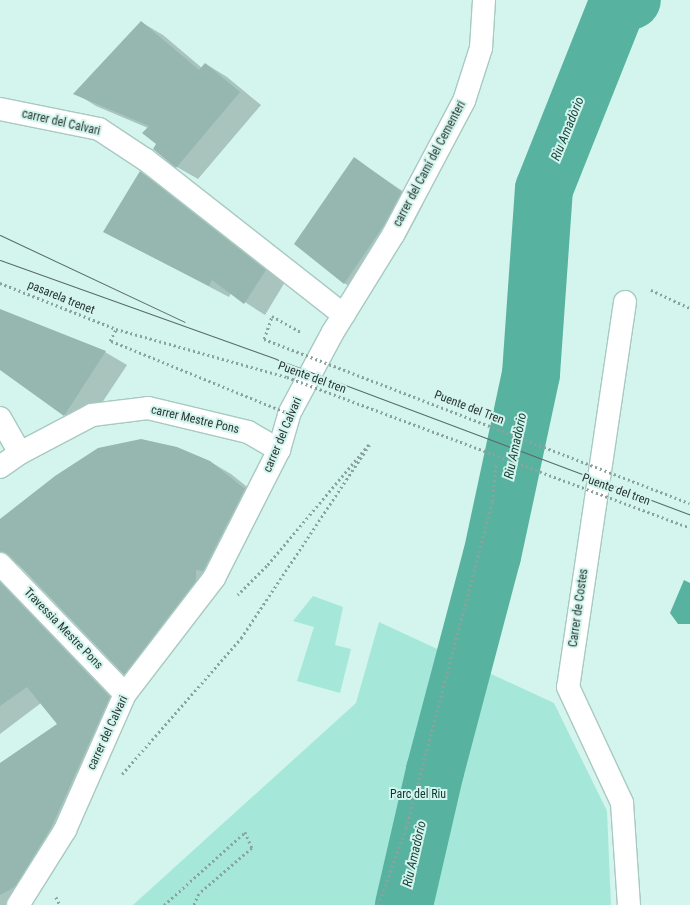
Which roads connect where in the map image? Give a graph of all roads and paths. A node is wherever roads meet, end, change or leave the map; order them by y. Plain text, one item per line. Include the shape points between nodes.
1 (484, 0) edge
2 (0, 109) edge
3 (0, 283) edge
4 (625, 302) dead end
5 (344, 315) junction
6 (116, 330) junction
7 (326, 346) junction
8 (289, 414) junction
9 (0, 418) edge
10 (279, 450) junction
11 (20, 453) junction
12 (496, 464) dead end
13 (0, 467) edge
14 (690, 503) edge
15 (690, 528) edge
16 (0, 564) edge
17 (234, 600) dead end
18 (125, 694) junction
19 (120, 776) dead end
20 (54, 891) dead end
21 (18, 905) edge
22 (60, 905) edge
23 (164, 905) edge
24 (194, 905) edge
25 (378, 905) edge
26 (629, 905) edge

1 - 5 street, carrer del Camí del Cementeri via 480,48 464,100 393,235
2 - 5 street, carrer del Calvari via 99,129 146,160
3 - 6 path, pasarela trenet
4 - 26 street, Carrer de Costes via 568,687 622,803
5 - 7 street, carrer del Calvari
6 - 8 path, bridge via 110,341
6 - 15 path, Puente del tren, bridge via 287,377
7 - 8 street, carrer del Calvari
7 - 14 path, Puente del Tren, bridge via 272,316 264,339
8 - 10 street, carrer del Calvari
9 - 11 street
10 - 11 street, carrer Mestre Pons via 248,432 148,408 92,415
10 - 18 street, carrer del Calvari via 214,578
11 - 13 street, carrer Mestre Pons
12 - 25 path via 492,502 406,828
16 - 18 street, Travessia Mestre Pons
17 - 19 path via 267,566 369,445 241,638
18 - 21 street, carrer del Calvari via 65,830
20 - 22 path
23 - 24 path via 245,832 252,848 199,894

